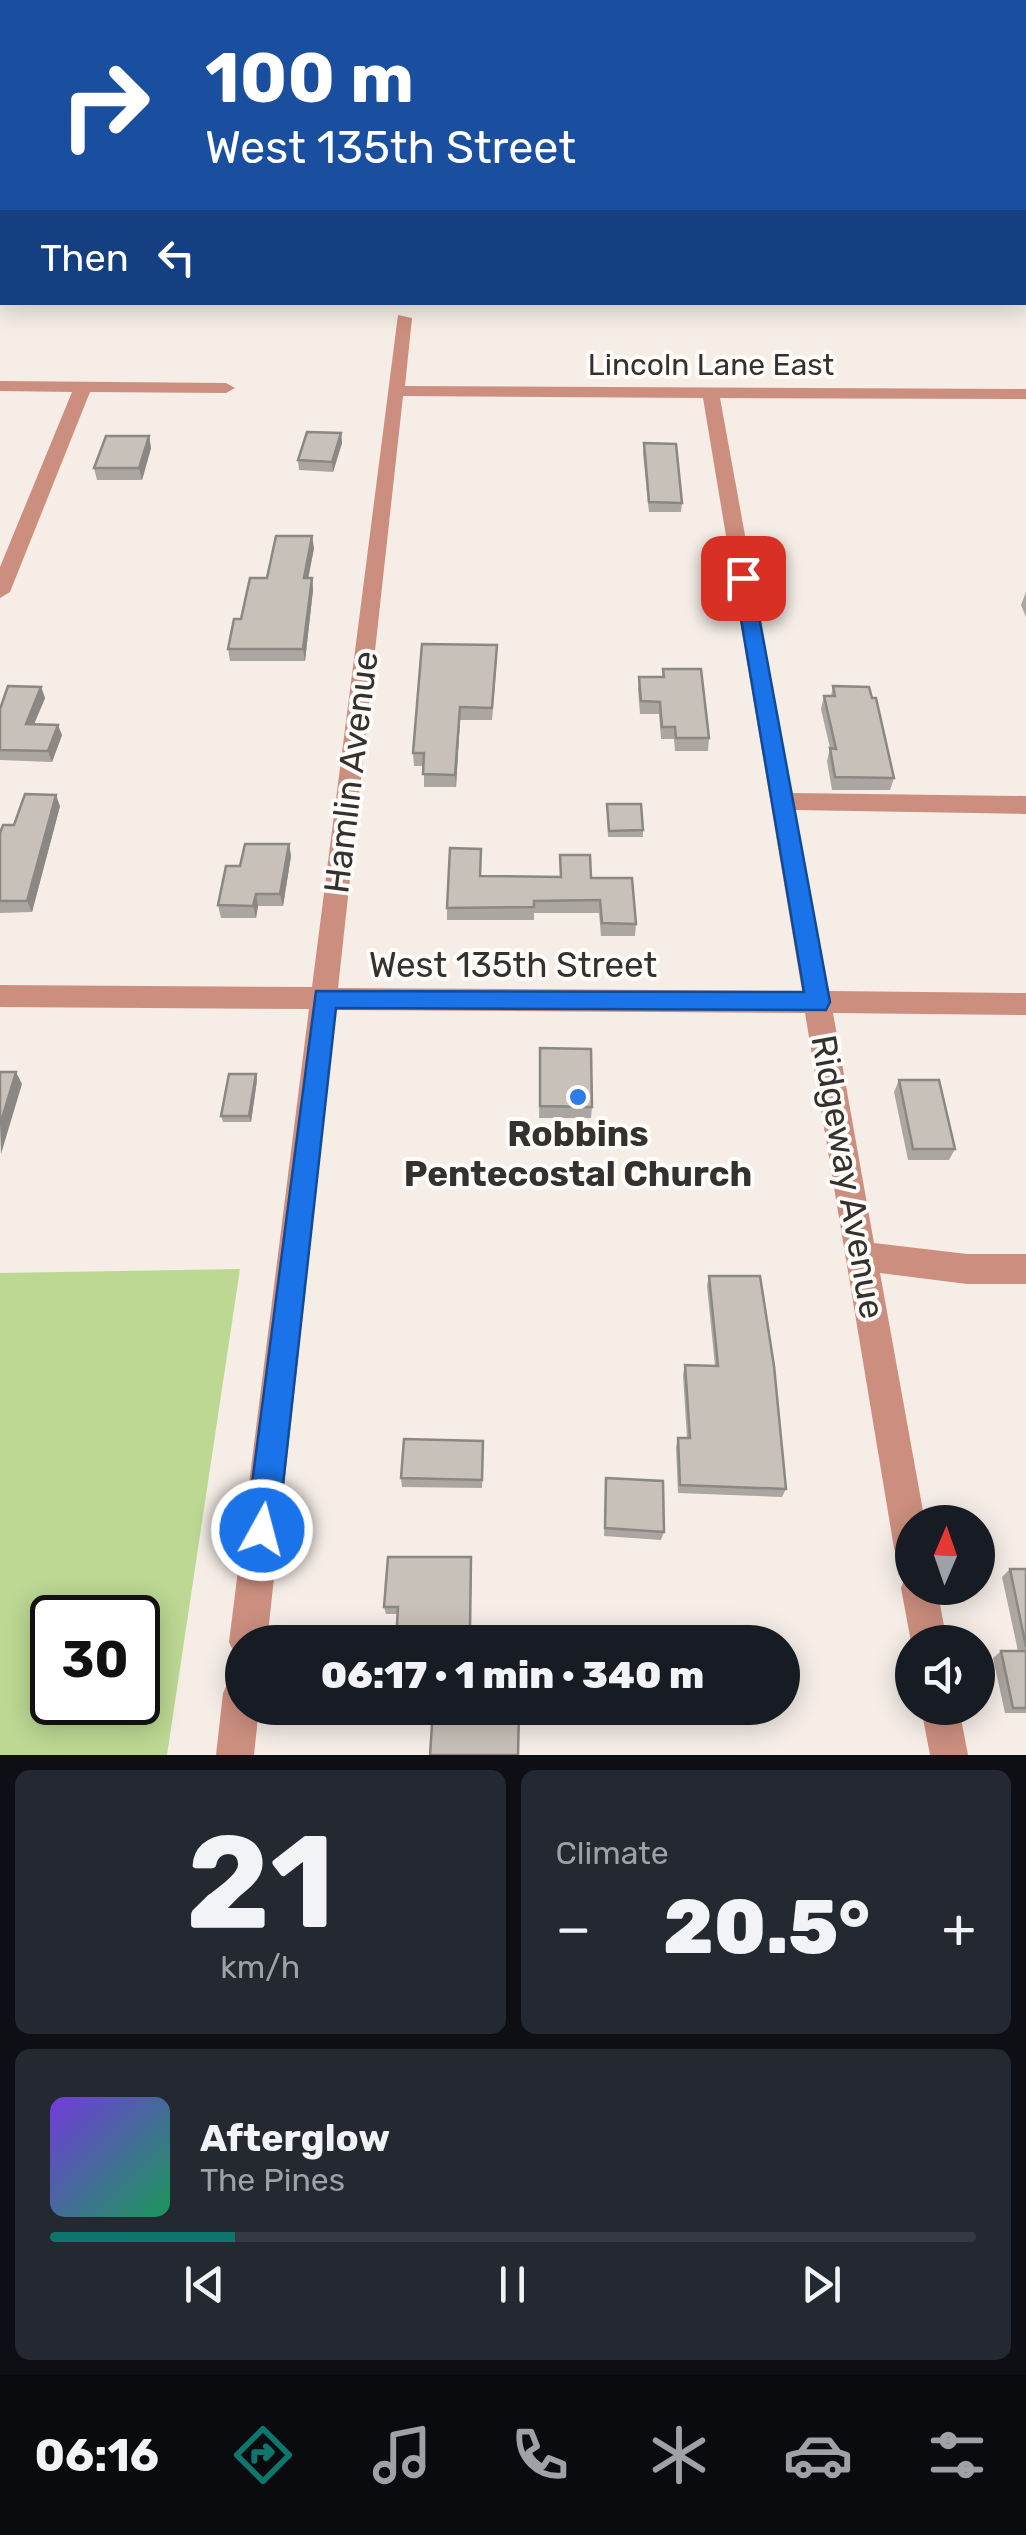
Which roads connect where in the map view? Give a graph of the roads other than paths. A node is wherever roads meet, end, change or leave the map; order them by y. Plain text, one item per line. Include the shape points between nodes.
1 (404, 318) dead end
2 (0, 386) edge
3 (83, 387) junction
4 (226, 388) dead end
5 (396, 391) junction
6 (711, 393) junction
7 (1026, 394) edge
8 (0, 592) edge
9 (782, 802) junction
10 (1026, 804) edge
11 (0, 996) edge
12 (324, 998) junction
13 (818, 1002) junction
14 (1026, 1004) edge
15 (862, 1256) junction
16 (1026, 1269) edge
17 (905, 1505) edge
18 (250, 1625) edge
19 (238, 1725) edge
20 (943, 1725) edge
21 (235, 1755) edge
22 (948, 1755) edge

1 - 5 street, Hamlin Avenue
2 - 3 street
3 - 4 street
3 - 8 street
5 - 6 street, Lincoln Lane East
5 - 12 street, Hamlin Avenue
6 - 7 street, Lincoln Lane East
6 - 9 street, Ridgeway Avenue
9 - 10 street
9 - 13 street, Ridgeway Avenue
11 - 12 street, West 135th Street
12 - 13 street, West 135th Street
12 - 18 street, Hamlin Avenue
13 - 14 street, West 135th Street
13 - 15 street, Ridgeway Avenue
15 - 16 street
15 - 17 street, Ridgeway Avenue
19 - 21 street
20 - 22 street

